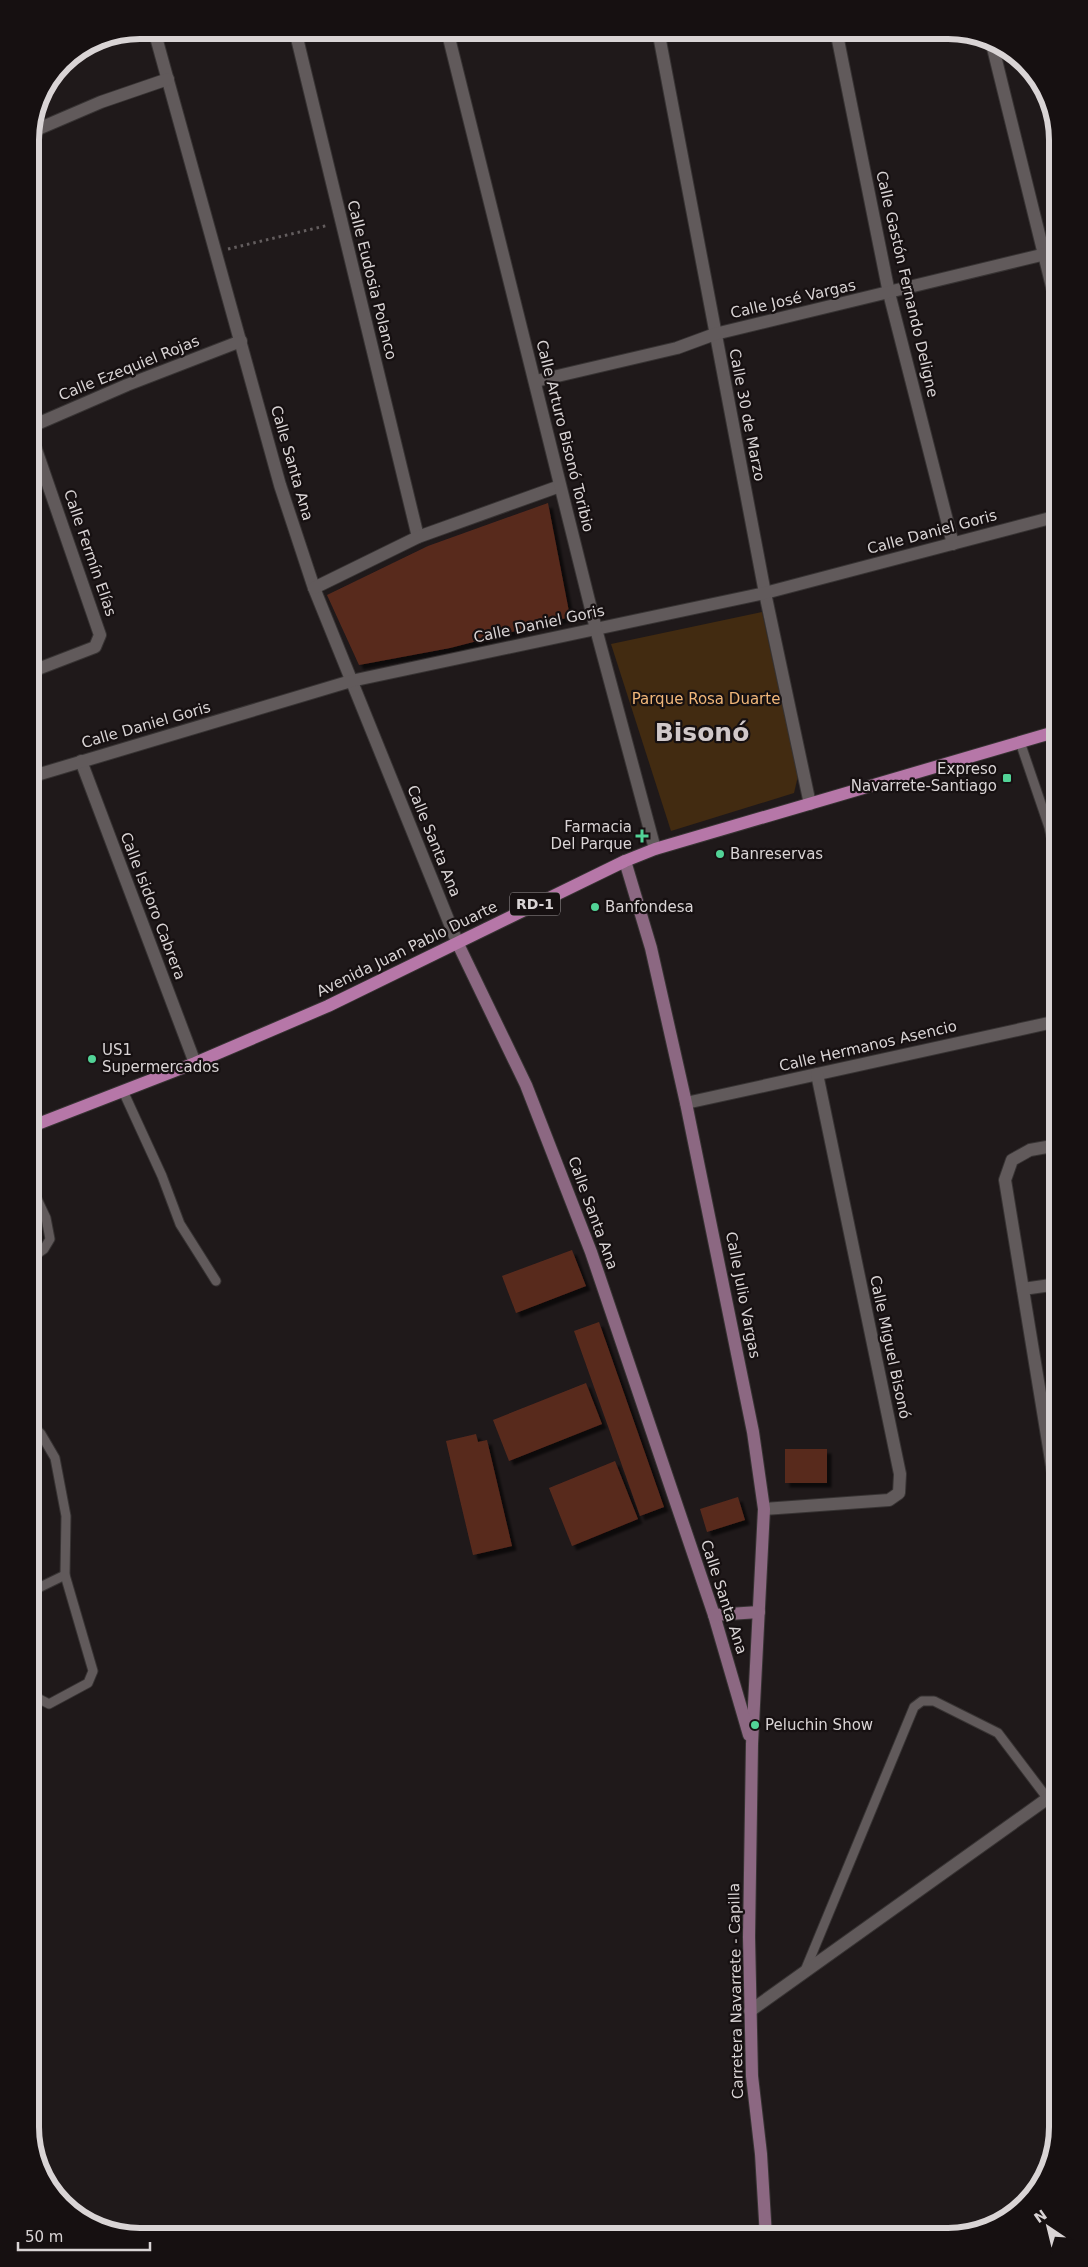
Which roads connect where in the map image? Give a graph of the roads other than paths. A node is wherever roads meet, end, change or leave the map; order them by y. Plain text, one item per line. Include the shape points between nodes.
1 (157, 39) edge
2 (297, 39) edge
3 (449, 39) edge
4 (660, 39) edge
5 (838, 39) edge
6 (993, 49) edge
7 (168, 79) junction
8 (40, 128) edge
9 (1049, 253) edge
10 (1043, 255) junction
11 (1049, 278) edge
12 (889, 292) junction
13 (715, 334) junction
14 (241, 341) junction
15 (536, 381) junction
16 (39, 423) edge
17 (39, 458) edge
18 (560, 486) junction
19 (1049, 518) edge
20 (418, 537) junction
21 (954, 544) junction
22 (314, 588) junction
23 (765, 593) junction
24 (596, 629) junction
25 (39, 669) edge
26 (351, 681) junction
27 (1049, 734) edge
28 (1020, 742) junction
29 (81, 761) junction
30 (39, 774) edge
31 (810, 804) junction
32 (1049, 815) edge
33 (655, 849) junction
34 (625, 861) junction
35 (458, 944) junction
36 (1049, 1023) edge
37 (196, 1063) junction
38 (817, 1074) junction
39 (123, 1091) junction
40 (686, 1103) junction
41 (39, 1124) edge
42 (1049, 1147) edge
43 (39, 1203) edge
44 (39, 1253) edge
45 (216, 1281) dead end
46 (1049, 1285) edge
47 (1023, 1289) junction
48 (1049, 1410) edge
49 (39, 1433) edge
50 (764, 1508) junction
51 (65, 1575) junction
52 (39, 1588) edge
53 (759, 1612) junction
54 (714, 1615) junction
55 (39, 1699) edge
56 (752, 1744) junction
57 (1049, 1790) edge
58 (1049, 1798) edge
59 (802, 1975) junction
60 (750, 2011) junction
61 (765, 2228) edge

1 - 7 street, Calle Santa Ana
2 - 20 street, Calle Eudosia Polanco
3 - 15 street, Calle Arturo Bisonó Toribio
4 - 13 street, Calle 30 de Marzo
5 - 12 street, Calle Gastón Fernando Deligne
6 - 10 street
7 - 8 street
7 - 14 street, Calle Santa Ana
9 - 10 street, Calle José Vargas
10 - 11 street
10 - 12 street, Calle José Vargas
12 - 13 street, Calle José Vargas
12 - 21 street, Calle Gastón Fernando Deligne
13 - 15 street, Calle José Vargas via 677,348
13 - 23 street, Calle 30 de Marzo
14 - 16 street, Calle Ezequiel Rojas
14 - 22 street, Calle Santa Ana via 280,485
15 - 18 street, Calle Arturo Bisonó Toribio
17 - 25 street, Calle Fermín Elías via 100,635 95,647
18 - 20 street
18 - 24 street, Calle Arturo Bisonó Toribio
19 - 21 street, Calle Daniel Goris
20 - 22 street
21 - 23 street, Calle Daniel Goris
22 - 26 street, Calle Santa Ana
23 - 24 street, Calle Daniel Goris
23 - 31 street, Calle 30 de Marzo
24 - 26 street, Calle Daniel Goris
24 - 33 street, Calle Arturo Bisonó Toribio
26 - 29 street, Calle Daniel Goris
26 - 35 street, Calle Santa Ana
27 - 28 main road, Avenida Juan Pablo Duarte / RD-1
28 - 31 main road, Avenida Juan Pablo Duarte / RD-1
28 - 32 lane
29 - 30 street, Calle Daniel Goris
29 - 37 street, Calle Isidoro Cabrera
31 - 33 main road, Avenida Juan Pablo Duarte / RD-1
33 - 34 main road, Avenida Juan Pablo Duarte / RD-1
34 - 35 main road, Avenida Juan Pablo Duarte / RD-1
34 - 40 main road, Calle Julio Vargas via 651,948
35 - 37 main road, Avenida Juan Pablo Duarte / RD-1 via 328,1006
35 - 54 main road, Calle Santa Ana via 526,1085 591,1252
36 - 38 street, Calle Hermanos Asencio
37 - 39 main road, Avenida Juan Pablo Duarte / RD-1
38 - 40 street, Calle Hermanos Asencio
38 - 50 street, Calle Miguel Bisonó via 900,1474 898,1493 889,1500
39 - 41 main road, Avenida Juan Pablo Duarte / RD-1
39 - 45 lane via 180,1224
40 - 50 main road, Calle Julio Vargas via 749,1413
42 - 47 street via 1030,1150 1012,1160 1005,1180
43 - 44 lane via 50,1239
46 - 47 street
47 - 48 street
49 - 51 lane via 56,1458 66,1516
50 - 53 main road, Calle Julio Vargas
51 - 52 lane
51 - 55 lane via 93,1671 88,1683 49,1704
53 - 54 main road
53 - 56 main road, Calle Julio Vargas
54 - 56 main road, Calle Santa Ana
56 - 60 main road, Carretera Navarrete - Capilla
57 - 59 lane via 998,1733 934,1700 922,1701 914,1707
58 - 59 street
59 - 60 street
60 - 61 main road, Carretera Navarrete - Capilla via 752,2076

